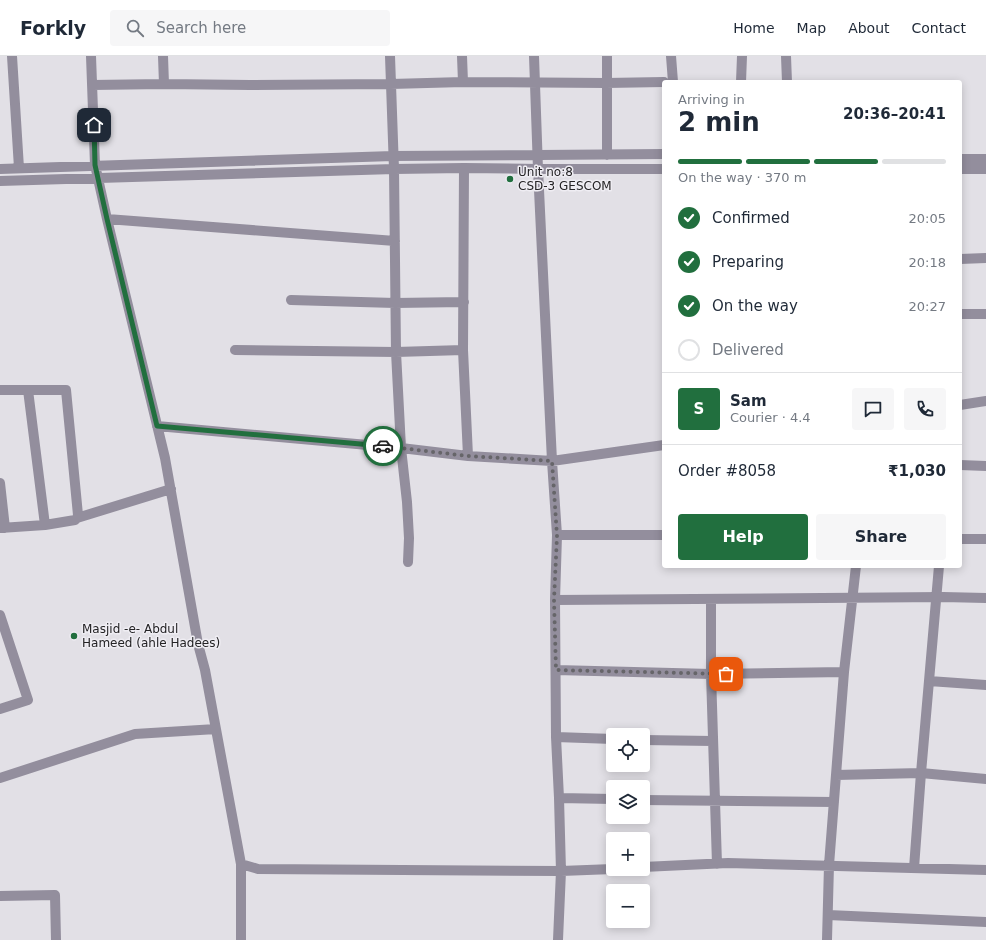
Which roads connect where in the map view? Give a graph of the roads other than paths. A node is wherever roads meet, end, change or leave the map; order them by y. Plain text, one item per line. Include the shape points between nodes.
1 (12, 56) edge
2 (91, 56) edge
3 (163, 56) edge
4 (390, 56) edge
5 (462, 56) edge
6 (534, 56) edge
7 (607, 56) edge
8 (671, 56) edge
9 (742, 56) edge
10 (786, 56) edge
11 (672, 80) edge
12 (741, 80) edge
13 (787, 80) edge
14 (463, 82) junction
15 (535, 82) junction
16 (662, 82) edge
17 (164, 84) junction
18 (391, 84) junction
19 (606, 84) junction
20 (92, 85) junction
21 (538, 154) junction
22 (662, 154) edge
23 (607, 155) junction
24 (393, 156) junction
25 (962, 159) edge
26 (986, 160) edge
27 (95, 165) junction
28 (18, 168) junction
29 (464, 168) junction
30 (0, 169) edge
31 (394, 169) junction
32 (538, 169) junction
33 (662, 169) edge
34 (962, 169) edge
35 (986, 169) edge
36 (98, 178) junction
37 (0, 181) edge
38 (107, 219) junction
39 (395, 241) junction
40 (986, 258) edge
41 (962, 259) edge
42 (291, 300) dead end
43 (464, 302) junction
44 (395, 303) junction
45 (962, 314) edge
46 (986, 314) edge
47 (235, 350) dead end
48 (463, 350) junction
49 (396, 352) junction
50 (0, 390) edge
51 (28, 390) junction
52 (986, 401) edge
53 (962, 405) edge
54 (157, 426) junction
55 (662, 445) edge
56 (401, 448) junction
57 (468, 456) junction
58 (552, 461) junction
59 (962, 465) edge
60 (986, 466) edge
61 (0, 483) edge
62 (171, 489) junction
63 (77, 518) junction
64 (45, 525) junction
65 (2, 528) edge
66 (662, 535) edge
67 (557, 536) junction
68 (962, 539) edge
69 (986, 540) edge
70 (408, 562) dead end
71 (856, 568) edge
72 (939, 568) edge
73 (937, 597) junction
74 (853, 598) junction
75 (986, 598) edge
76 (712, 599) junction
77 (554, 600) junction
78 (0, 615) edge
79 (556, 670) junction
80 (844, 672) junction
81 (711, 674) junction
82 (929, 681) junction
83 (986, 685) edge
84 (0, 709) edge
85 (216, 729) junction
86 (556, 738) junction
87 (606, 739) edge
88 (650, 740) edge
89 (713, 741) junction
90 (921, 773) junction
91 (836, 775) junction
92 (0, 778) edge
93 (986, 778) edge
94 (559, 798) junction
95 (606, 799) edge
96 (650, 800) edge
97 (716, 801) junction
98 (834, 802) junction
99 (241, 864) junction
100 (717, 864) junction
101 (829, 865) junction
102 (650, 867) edge
103 (914, 868) junction
104 (606, 869) edge
105 (986, 870) edge
106 (561, 871) junction
107 (0, 896) edge
108 (828, 916) junction
109 (986, 922) edge
110 (56, 940) edge
111 (241, 940) edge
112 (558, 940) edge
113 (827, 940) edge

1 - 28 street
2 - 20 street
3 - 17 street
4 - 18 street
5 - 14 street
6 - 15 street
7 - 19 street
8 - 11 street
9 - 12 street
10 - 13 street
14 - 15 street
14 - 18 street
15 - 19 street
15 - 21 street
16 - 19 street
17 - 18 street
17 - 20 street
18 - 24 street
19 - 23 street
20 - 27 street
21 - 23 street
21 - 24 street
21 - 32 street
22 - 23 street
24 - 27 street
24 - 31 street
25 - 26 street
27 - 28 street
27 - 36 street
28 - 30 street
29 - 31 street
29 - 32 street
29 - 43 street
31 - 36 street
31 - 39 street
32 - 33 street
32 - 58 street
34 - 35 street
36 - 37 street
36 - 38 street
38 - 39 street
38 - 54 street
39 - 44 street
40 - 41 street
42 - 44 street
43 - 44 street
43 - 48 street
44 - 49 street
45 - 46 street
47 - 49 street
48 - 49 street
48 - 57 street
49 - 56 street
50 - 51 street
51 - 63 street via 66,390
51 - 64 street
52 - 53 street
54 - 56 street
54 - 62 street
55 - 58 street
56 - 57 street
56 - 70 street via 407,502
57 - 58 street
58 - 67 street
59 - 60 street
61 - 65 street
62 - 63 street
62 - 85 street via 198,644
63 - 64 street
64 - 65 street
66 - 67 street
67 - 77 street
68 - 69 street
71 - 74 street
72 - 73 street
73 - 74 street
73 - 75 street
73 - 82 street
74 - 76 street
74 - 80 street
76 - 77 street
76 - 81 street
77 - 79 street
78 - 84 street via 28,700
79 - 81 street
79 - 86 street
80 - 81 street
80 - 91 street
81 - 89 street
82 - 83 street
82 - 90 street
85 - 92 street via 135,734
85 - 99 street
86 - 87 street
86 - 94 street
88 - 89 street
89 - 97 street
90 - 91 street
90 - 93 street
90 - 103 street
91 - 98 street
94 - 95 street
94 - 106 street
96 - 97 street
97 - 98 street
97 - 100 street
98 - 101 street
99 - 106 street via 258,869
99 - 111 street
100 - 101 street
100 - 102 street
101 - 103 street
101 - 108 street
103 - 105 street
104 - 106 street
106 - 112 street
107 - 110 street via 56,896
108 - 109 street
108 - 113 street

